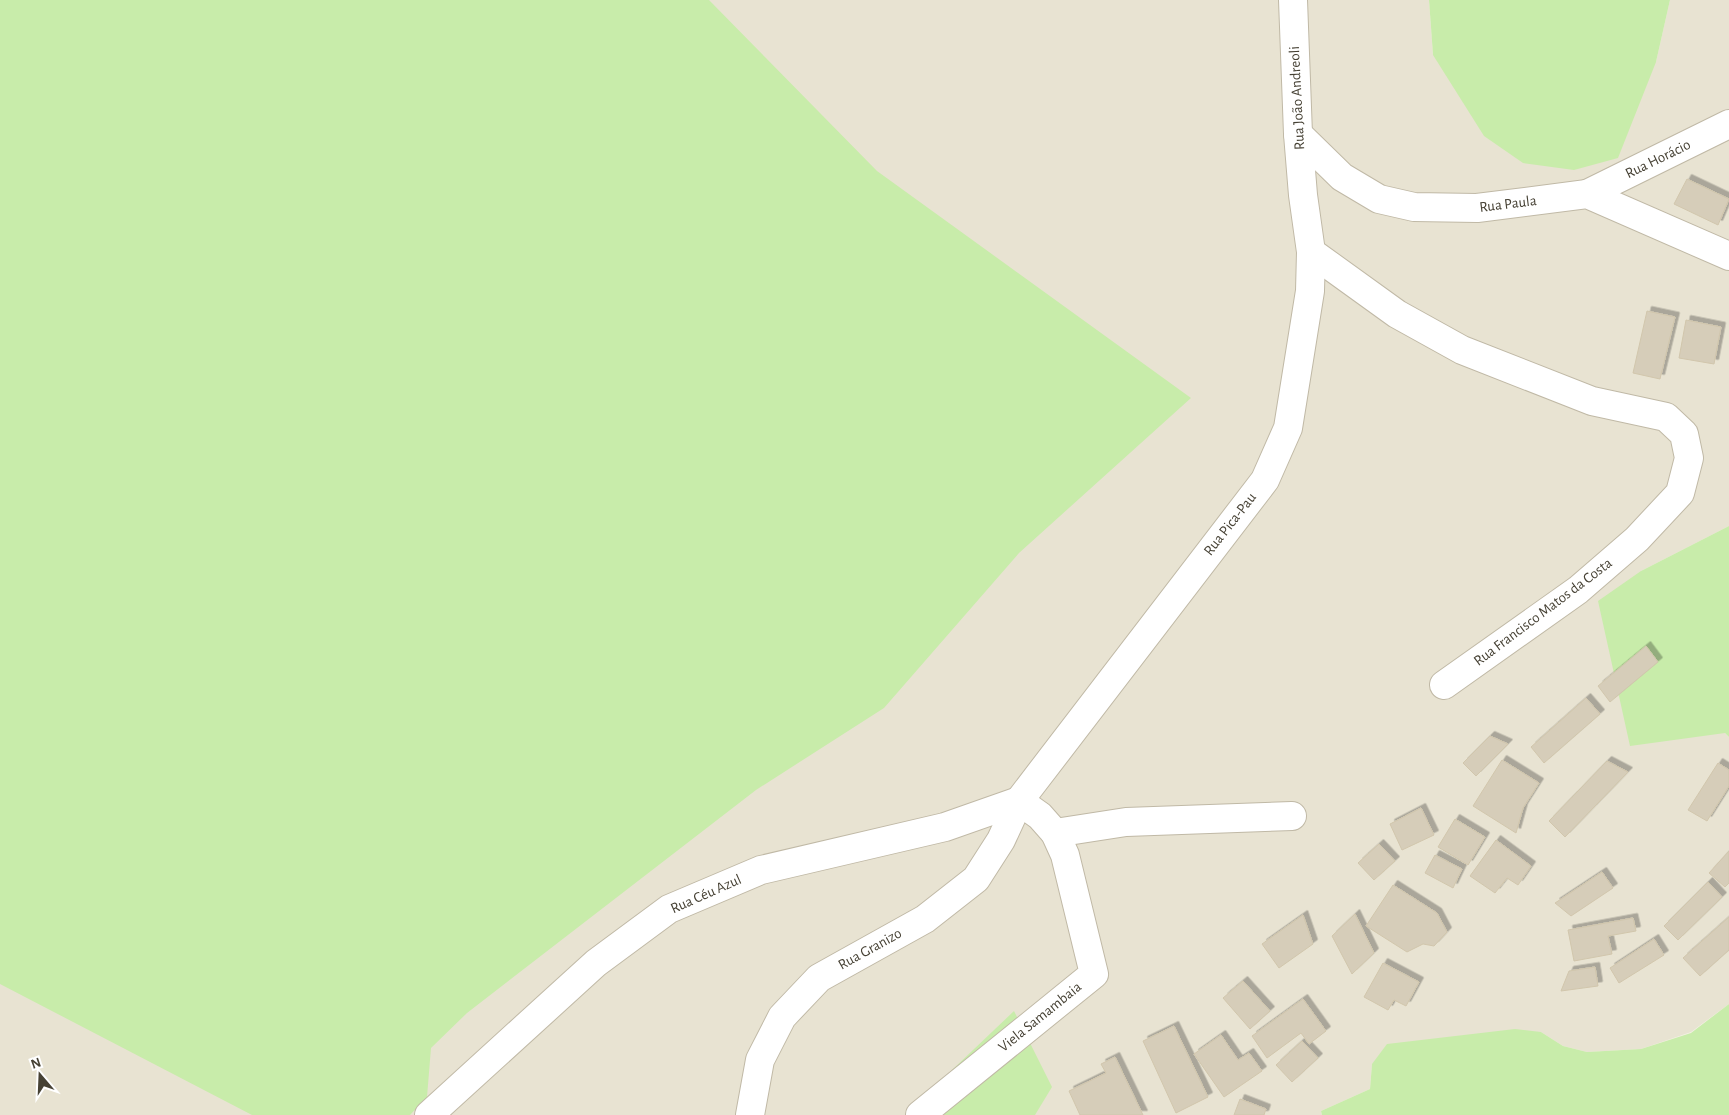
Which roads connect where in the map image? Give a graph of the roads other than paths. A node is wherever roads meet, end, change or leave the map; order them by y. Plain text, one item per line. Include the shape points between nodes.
1 (1293, 0) edge
2 (1729, 124) edge
3 (1298, 134) junction
4 (1587, 194) junction
5 (1303, 195) joint
6 (1311, 252) junction
7 (1729, 256) edge
8 (1444, 685) dead end
9 (1019, 801) junction
10 (1292, 816) dead end
11 (1054, 833) junction
12 (429, 1115) edge
13 (750, 1115) edge
14 (920, 1115) edge

1 - 3 street, Rua João Andreoli
2 - 4 street, Rua Horácio
3 - 4 street, Rua Paula via 1342,177 1379,199 1414,207 1477,208
3 - 5 street, Rua João Andreoli
4 - 7 street
5 - 6 street, Rua Pica-Pau
6 - 8 street, Rua Francisco Matos da Costa via 1397,314 1462,350 1592,400 1666,417 1684,434 1689,458 1680,493 1637,539 1578,590
6 - 9 street, Rua Pica-Pau via 1310,290 1288,428 1264,480
9 - 11 street, Viela Samambaia via 1040,816
9 - 12 street, Rua Céu Azul via 945,827 761,870 669,909 596,963
9 - 13 street, Rua Granizo via 1001,840 976,879 925,919 819,978 782,1017 760,1060
10 - 11 street via 1126,822
11 - 14 street, Viela Samambaia via 1065,854 1094,974

